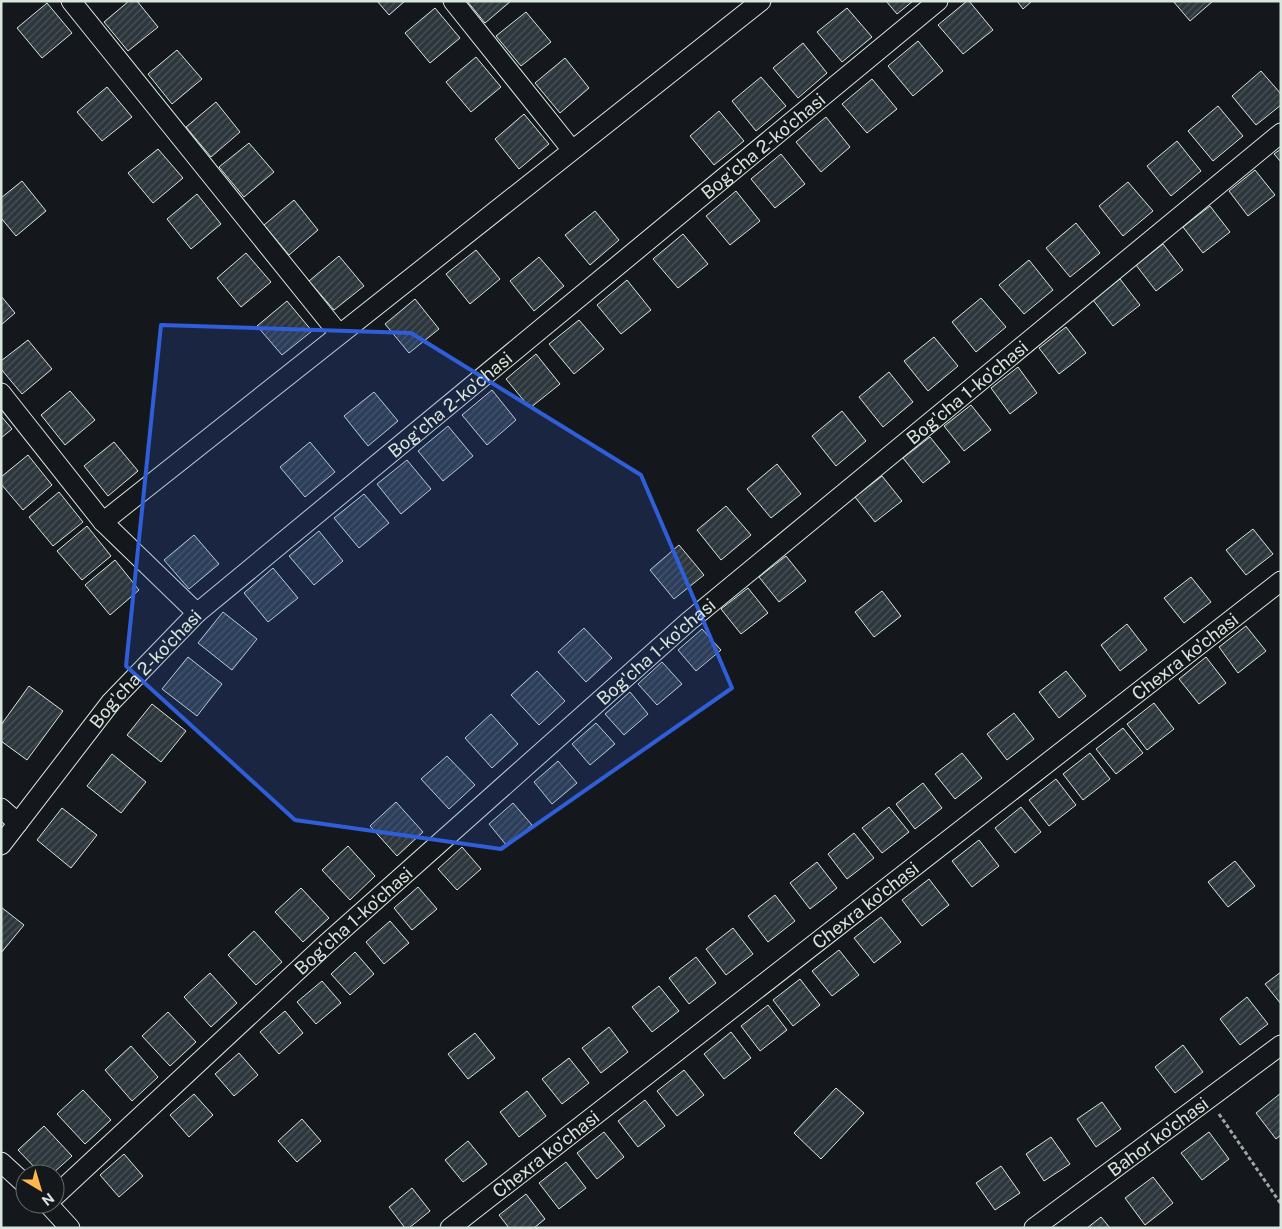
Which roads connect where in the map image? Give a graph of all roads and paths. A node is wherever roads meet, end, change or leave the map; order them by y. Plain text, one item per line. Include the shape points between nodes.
1 (71, 1) edge
2 (454, 1) edge
3 (761, 1) edge
4 (938, 1) edge
5 (1281, 132) edge
6 (572, 150) junction
7 (339, 334) junction
8 (1, 393) edge
9 (103, 522) junction
10 (1281, 581) edge
11 (197, 613) junction
12 (1, 808) edge
13 (18, 823) junction
14 (1, 845) edge
15 (1281, 1045) edge
16 (1208, 1098) junction
17 (1, 1162) edge
18 (15, 1175) edge
19 (65, 1187) edge
20 (1281, 1204) edge
21 (57, 1214) edge
22 (70, 1228) edge
23 (450, 1228) edge
24 (1034, 1228) edge

1 - 7 street
2 - 6 street
3 - 6 street
4 - 11 street, Bog'cha 2-ko'chasi
5 - 19 street, Bog'cha 1-ko'chasi via 688,622 324,945
6 - 7 street
7 - 9 street
8 - 9 street
9 - 11 street
10 - 23 street, Chexra ko'chasi
11 - 13 street, Bog'cha 2-ko'chasi via 111,702
12 - 13 street
13 - 14 street, Bog'cha 2-ko'chasi
15 - 16 street, Bahor ko'chasi
16 - 20 path
16 - 24 street, Bahor ko'chasi
17 - 18 street
21 - 22 street

